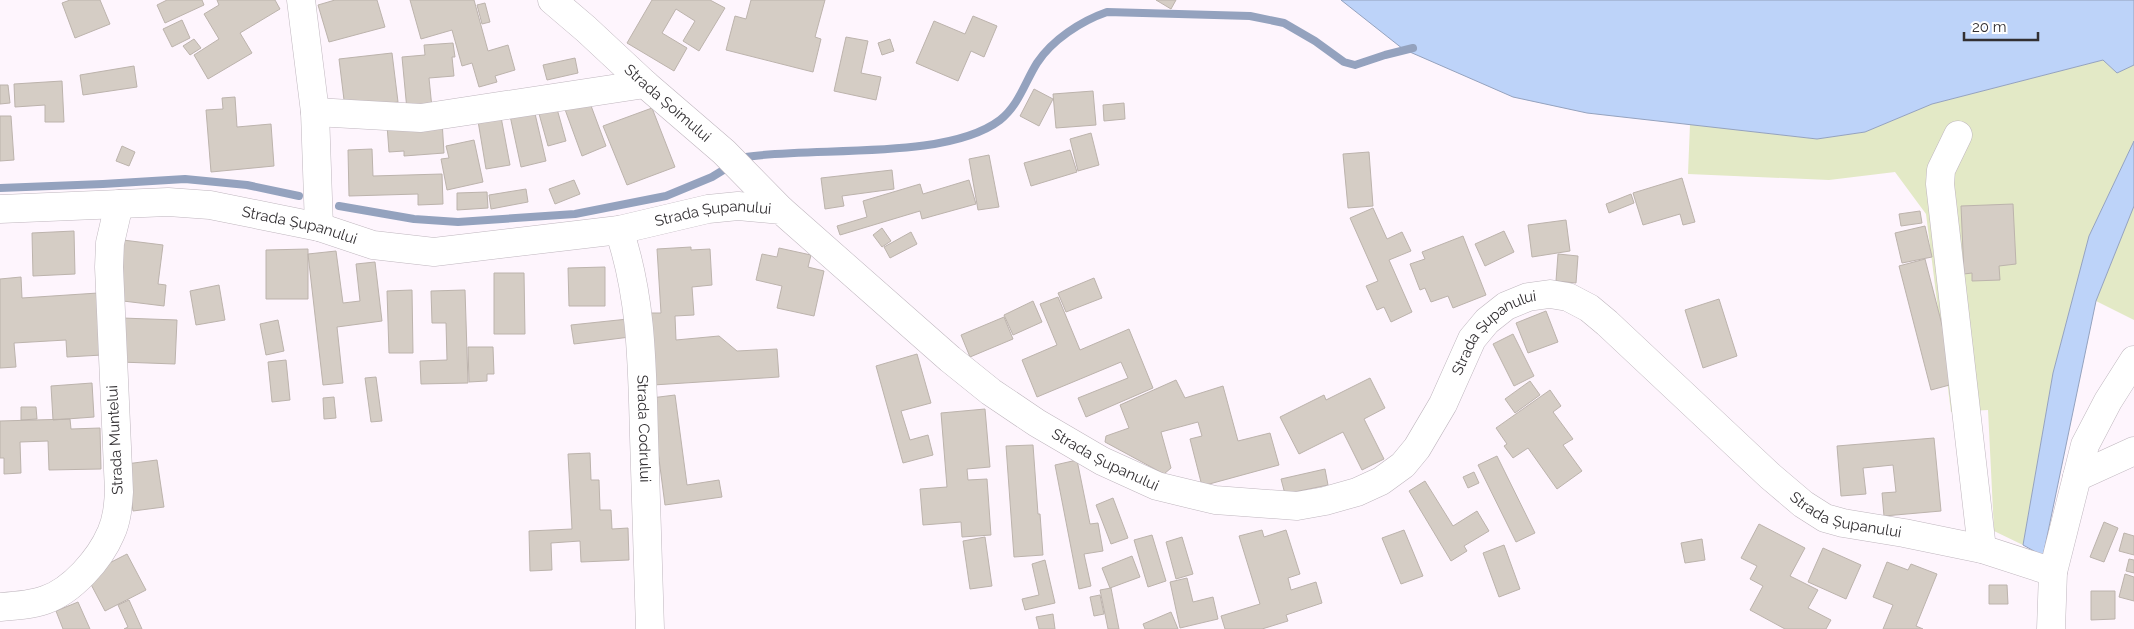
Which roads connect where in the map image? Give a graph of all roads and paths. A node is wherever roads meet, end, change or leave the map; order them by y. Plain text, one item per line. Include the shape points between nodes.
1 (301, 0) edge
2 (552, 0) edge
3 (645, 84) junction
4 (315, 112) junction
5 (1958, 135) dead end
6 (119, 204) junction
7 (0, 209) edge
8 (781, 210) junction
9 (319, 227) junction
10 (619, 230) junction
11 (2134, 360) edge
12 (2134, 451) edge
13 (2077, 478) junction
14 (1982, 549) junction
15 (2053, 572) junction
16 (0, 607) edge
17 (650, 629) edge
18 (2050, 629) edge

1 - 4 street
2 - 3 street, Strada Șoimului
3 - 4 street via 421,118
3 - 8 street, Strada Șoimului via 724,152
4 - 9 street
5 - 14 street via 1941,170 1940,184
6 - 7 street, Strada Șupanului
6 - 9 street, Strada Șupanului via 210,204
6 - 16 street, Strada Muntelui via 110,243 109,267 119,492 117,515 111,534 75,583 46,600
8 - 10 street, Strada Șupanului via 738,206 708,209
8 - 14 street, Strada Șupanului via 992,392 1037,424 1102,461 1157,486 1214,500 1297,506 1357,492 1381,481 1403,465 1417,448 1472,339 1487,321 1506,306 1528,297 1550,294 1589,308 1770,476 1825,518
9 - 10 street, Strada Șupanului via 373,244 434,252
10 - 17 street, Strada Codrului via 638,304
11 - 13 street via 2085,446
12 - 13 street
13 - 15 street
14 - 15 street, Strada Șupanului
15 - 18 street

